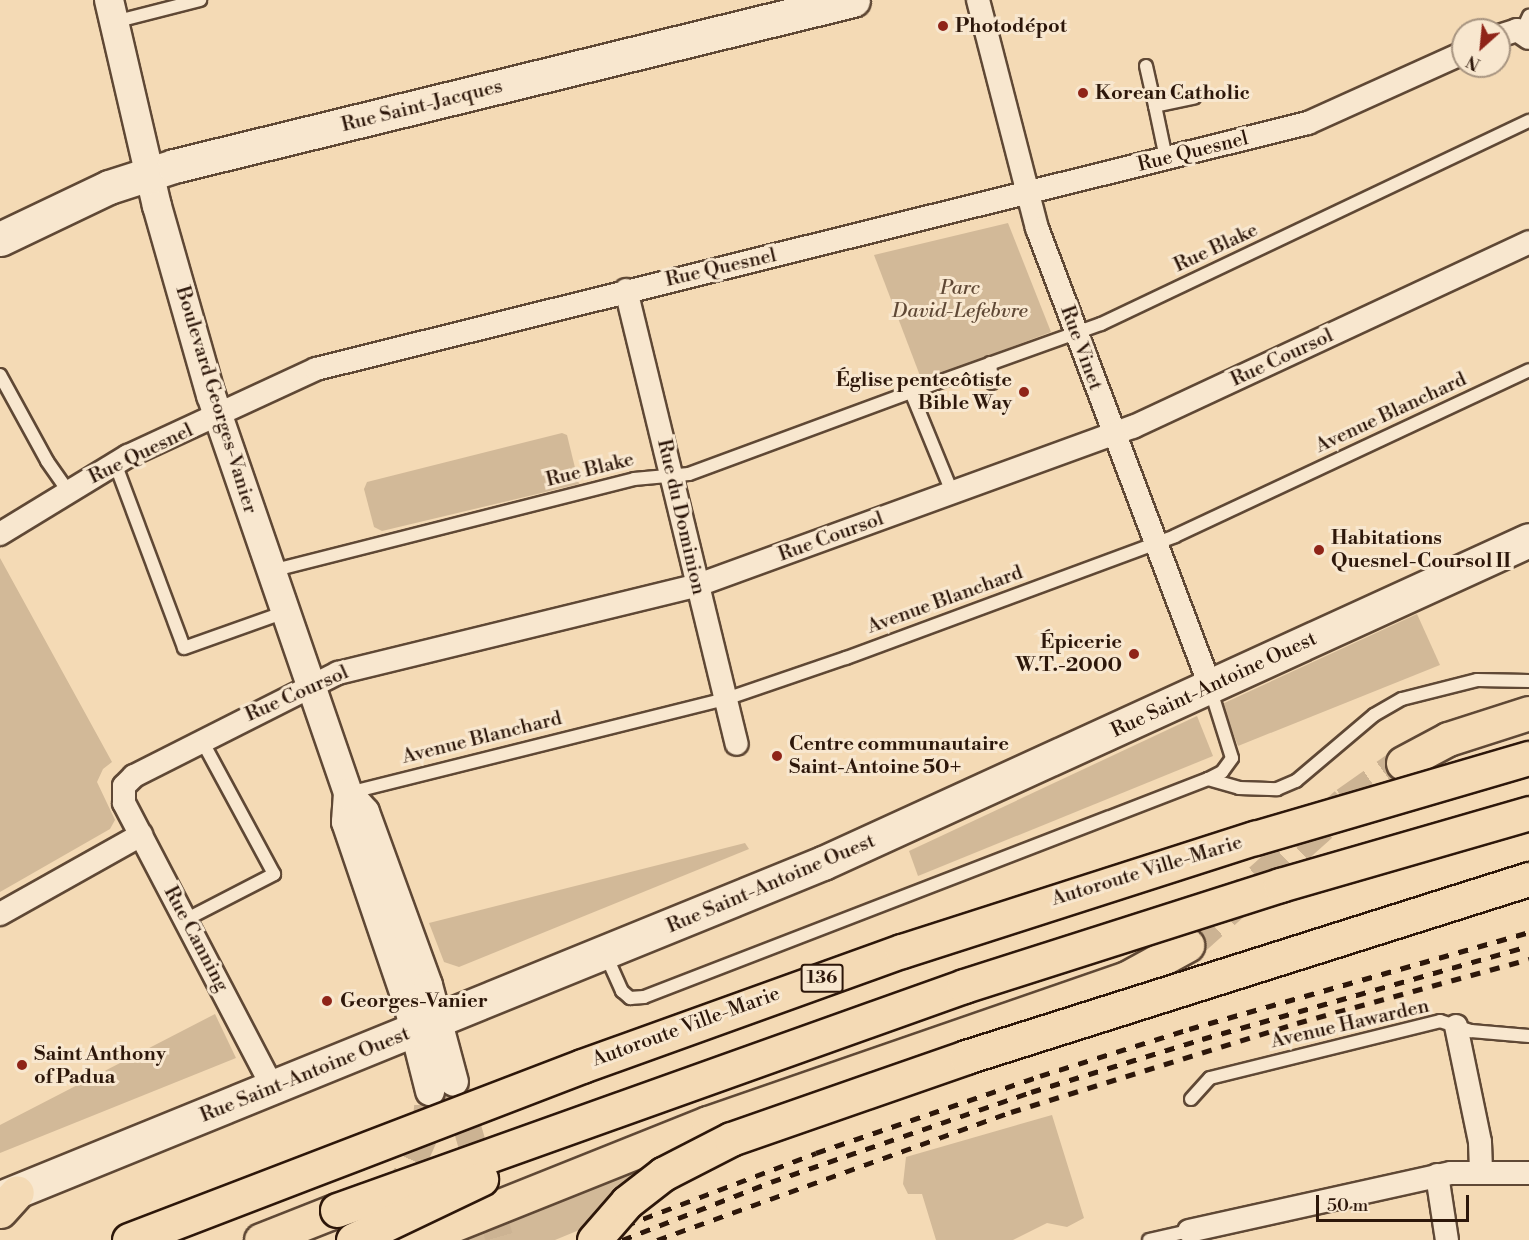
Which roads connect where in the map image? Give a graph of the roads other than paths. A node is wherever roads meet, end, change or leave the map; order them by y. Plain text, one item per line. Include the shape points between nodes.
1 (200, 0) edge
2 (853, 0) edge
3 (978, 0) edge
4 (112, 11) edge
5 (1527, 29) edge
6 (1511, 33) edge
7 (1451, 59) edge
8 (1146, 66) dead end
9 (1194, 98) dead end
10 (1155, 106) junction
11 (1529, 121) edge
12 (1166, 158) junction
13 (150, 173) junction
14 (1027, 192) junction
15 (0, 239) edge
16 (1529, 242) edge
17 (626, 291) junction
18 (1075, 333) junction
19 (990, 363) junction
20 (1529, 370) edge
21 (0, 375) edge
22 (992, 383) dead end
23 (911, 392) junction
24 (218, 415) junction
25 (1113, 434) junction
26 (115, 463) junction
27 (672, 474) junction
28 (68, 491) junction
29 (952, 492) junction
30 (0, 534) edge
31 (1529, 540) edge
32 (1155, 543) junction
33 (271, 570) junction
34 (698, 585) junction
35 (285, 612) junction
36 (1529, 681) edge
37 (310, 685) junction
38 (1210, 687) junction
39 (726, 699) junction
40 (1529, 713) edge
41 (201, 740) junction
42 (737, 744) dead end
43 (1529, 758) edge
44 (1403, 763) tunnel mouth
45 (1208, 779) junction
46 (123, 789) joint
47 (348, 793) junction
48 (1529, 813) edge
49 (141, 835) junction
50 (1529, 879) edge
51 (0, 914) edge
52 (187, 919) junction
53 (1186, 945) tunnel mouth
54 (605, 953) junction
55 (427, 1025) junction
56 (1456, 1026) junction
57 (1529, 1036) edge
58 (442, 1087) tunnel mouth
59 (273, 1088) junction
60 (1191, 1099) dead end
61 (639, 1103) junction
62 (1481, 1170) junction
63 (1529, 1173) edge
64 (1437, 1175) junction
65 (6, 1200) edge
66 (1189, 1231) joint
67 (129, 1240) edge
68 (261, 1240) edge
69 (353, 1240) edge
70 (415, 1240) edge
71 (594, 1240) edge
72 (1149, 1240) edge
73 (1447, 1240) edge

1 - 4 lane
2 - 13 main road, Rue Saint-Jacques
3 - 14 street, Rue Vinet
4 - 13 street, Boulevard Georges-Vanier
5 - 6 street
7 - 12 street, Rue Quesnel via 1319,120
8 - 10 lane
9 - 10 lane
10 - 12 lane
11 - 18 lane, Rue Blake
12 - 14 street, Rue Quesnel
13 - 15 main road, Rue Saint-Jacques via 109,187
13 - 24 street, Boulevard Georges-Vanier
14 - 17 street, Rue Quesnel
14 - 18 street, Rue Vinet
16 - 25 street, Rue Coursol
17 - 24 street, Rue Quesnel via 316,369
17 - 27 street, Rue du Dominion
18 - 19 lane, Rue Blake
18 - 25 street, Rue Vinet
19 - 22 lane
19 - 23 lane, Rue Blake
20 - 32 lane, Avenue Blanchard
21 - 28 lane via 46,461
23 - 27 lane, Rue Blake via 689,474
23 - 29 lane
24 - 26 street, Rue Quesnel
24 - 33 street, Boulevard Georges-Vanier
25 - 29 street, Rue Coursol
25 - 32 street, Rue Vinet
26 - 28 street, Rue Quesnel
26 - 35 lane via 184,648
27 - 33 lane, Rue Blake via 634,479
27 - 34 street, Rue du Dominion
28 - 30 street, Rue Quesnel
29 - 34 street, Rue Coursol
31 - 38 main road, Rue Saint-Antoine Ouest
32 - 38 street, Rue Vinet
32 - 39 lane, Avenue Blanchard
33 - 35 street, Boulevard Georges-Vanier
34 - 37 street, Rue Coursol via 338,673
34 - 39 street, Rue du Dominion
35 - 37 street, Boulevard Georges-Vanier
36 - 45 lane via 1477,680 1402,699 1374,715 1296,781 1277,789 1239,788
37 - 41 street, Rue Coursol
37 - 47 street, Boulevard Georges-Vanier
38 - 45 lane via 1232,758 1222,772
38 - 54 main road, Rue Saint-Antoine Ouest via 865,845
39 - 42 street, Rue du Dominion
39 - 47 lane, Avenue Blanchard
40 - 44 highway via 1448,739
41 - 46 street, Rue Coursol via 139,773
41 - 52 lane via 273,874
43 - 67 highway, Autoroute Ville-Marie / 136, bridge via 1254,838 881,958 582,1066
45 - 54 lane via 644,997 630,998 622,991
46 - 49 street, Rue Canning via 122,799
47 - 55 street, Boulevard Georges-Vanier via 365,812
48 - 61 highway, bridge via 1059,954 866,1019
49 - 51 street
49 - 52 street, Rue Canning
50 - 71 highway, bridge via 988,1050 731,1139 663,1174 627,1202
52 - 59 street, Rue Canning
53 - 70 highway via 1125,980 708,1123
54 - 55 main road, Rue Saint-Antoine Ouest
55 - 58 street, Boulevard Georges-Vanier
55 - 59 main road, Rue Saint-Antoine Ouest
56 - 57 lane, Avenue Hawarden via 1471,1032
56 - 60 lane, Avenue Hawarden via 1440,1021 1210,1078
56 - 62 street via 1480,1142
59 - 65 main road, Rue Saint-Antoine Ouest
61 - 68 highway, bridge
61 - 69 highway, bridge
62 - 63 street
62 - 64 street
64 - 66 street
64 - 73 street
66 - 72 lane

